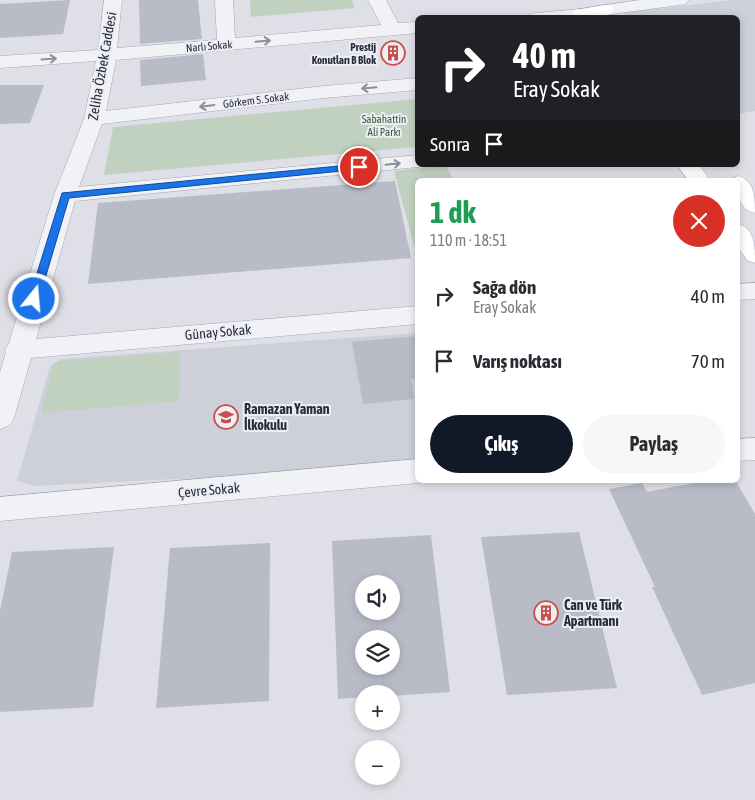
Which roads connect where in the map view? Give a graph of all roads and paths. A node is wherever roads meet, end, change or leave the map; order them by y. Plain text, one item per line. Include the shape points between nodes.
1 (113, 0) edge
2 (224, 0) edge
3 (377, 0) edge
4 (680, 0) edge
5 (604, 9) edge
6 (579, 10) edge
7 (552, 15) edge
8 (415, 27) edge
9 (392, 30) junction
10 (226, 44) junction
11 (107, 55) junction
12 (0, 62) edge
13 (415, 84) edge
14 (94, 119) junction
15 (415, 161) edge
16 (690, 167) edge
17 (725, 167) edge
18 (698, 178) edge
19 (733, 178) edge
20 (740, 187) edge
21 (65, 195) junction
22 (755, 206) edge
23 (740, 234) edge
24 (755, 255) edge
25 (755, 291) edge
26 (740, 292) edge
27 (415, 315) edge
28 (18, 350) junction
29 (0, 418) edge
30 (755, 449) edge
31 (740, 450) edge
32 (415, 471) edge
33 (0, 509) edge

1 - 11 street, Zeliha Özbek Caddesi
2 - 10 street
3 - 9 street
4 - 5 street
5 - 6 main road
6 - 7 street
8 - 9 street, Narlı Sokak
10 -> 9 street, Narlı Sokak
10 - 11 street, Narlı Sokak
12 -> 11 street, Narlı Sokak
11 - 14 street, Zeliha Özbek Caddesi
13 -> 14 street, Görkem 5. Sokak
14 - 21 street, Zeliha Özbek Caddesi
21 -> 15 street
16 - 18 main road
17 - 19 main road
20 - 22 main road
21 - 28 street, Zeliha Özbek Caddesi
23 - 24 main road
25 - 26 street
27 - 28 street, Günay Sokak
28 - 29 street, Zeliha Özbek Caddesi
30 - 31 street
32 - 33 street, Çevre Sokak

